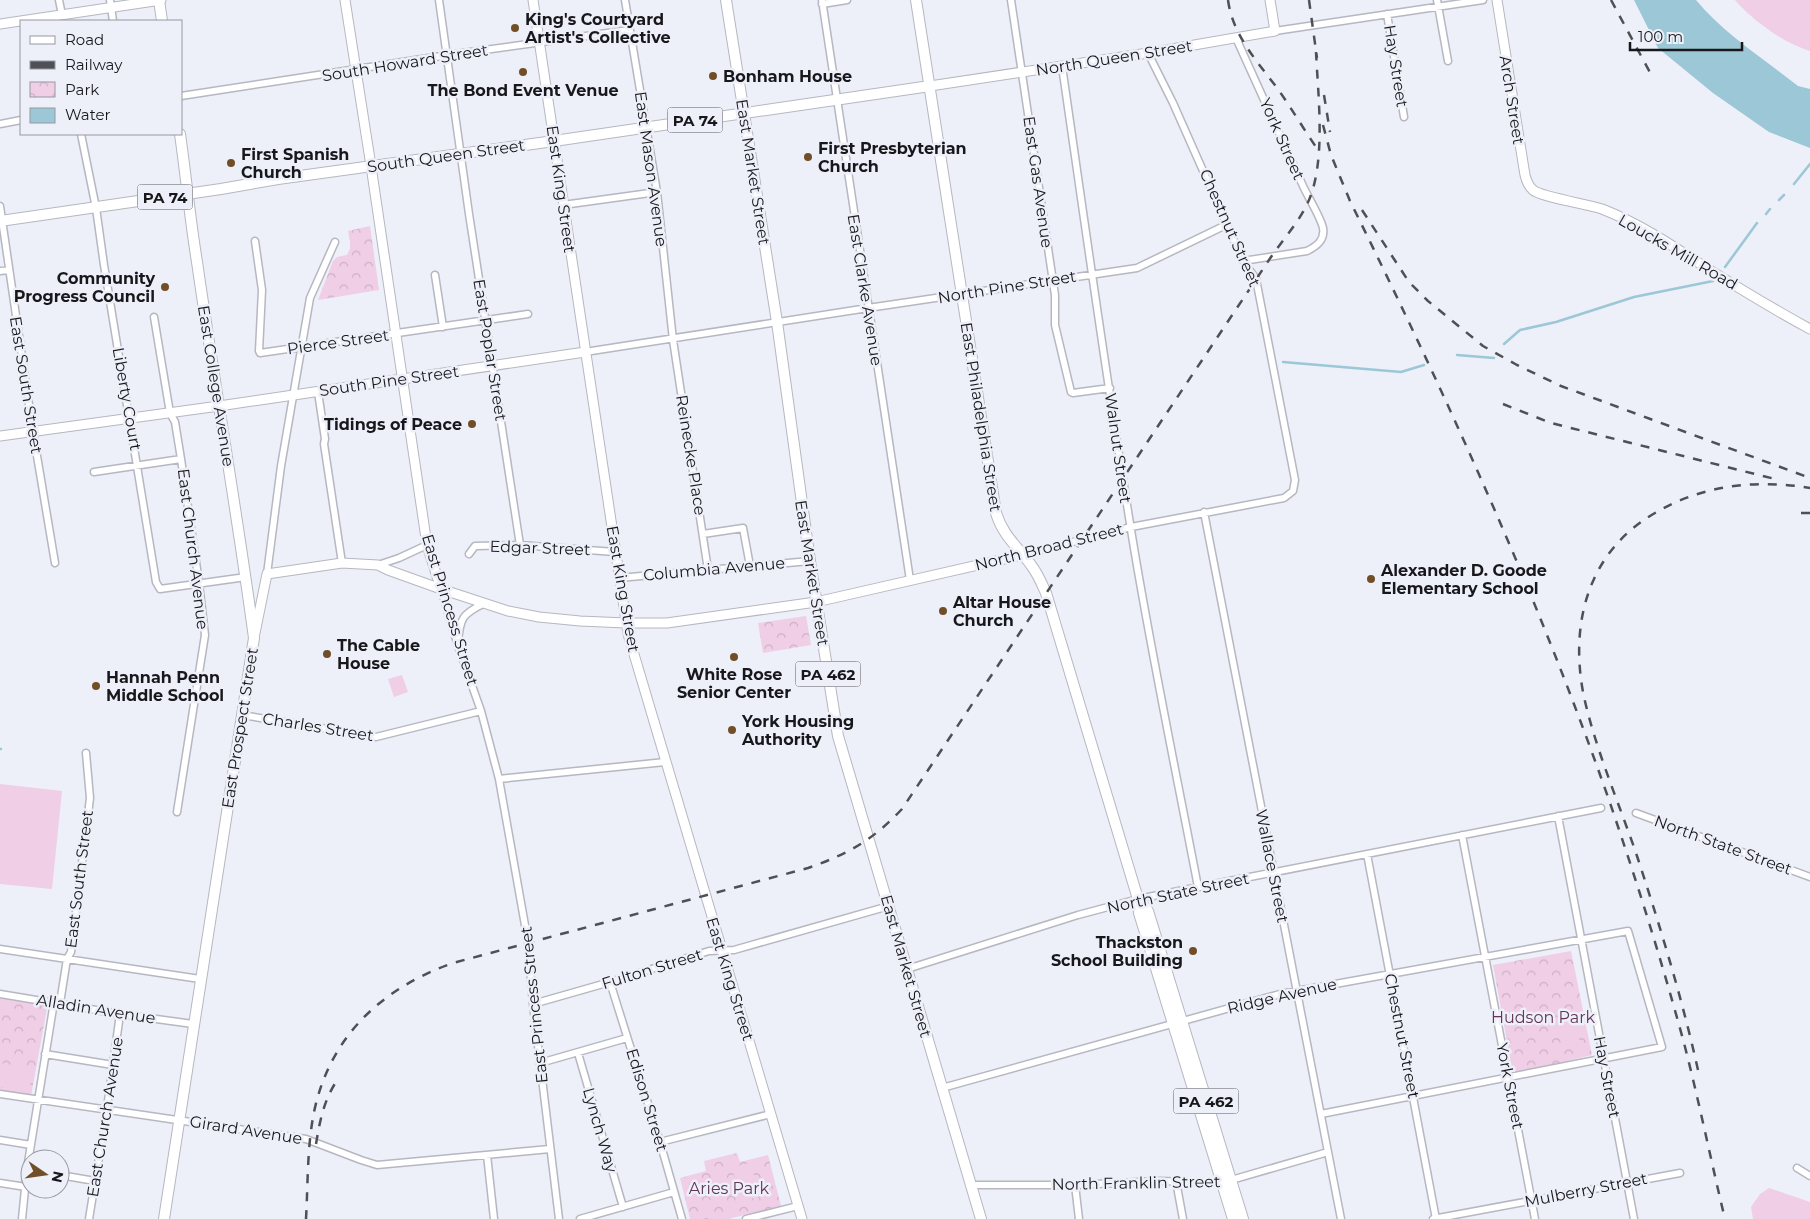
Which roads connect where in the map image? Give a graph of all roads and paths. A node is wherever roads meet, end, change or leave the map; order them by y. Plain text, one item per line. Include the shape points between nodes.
1 (59, 0) edge
2 (160, 0) edge
3 (345, 0) edge
4 (439, 0) edge
5 (533, 0) edge
6 (625, 0) edge
7 (726, 0) edge
8 (847, 0) edge
9 (916, 0) edge
10 (1011, 0) edge
11 (1270, 0) edge
12 (1483, 0) edge
13 (1497, 0) edge
14 (822, 2) edge
15 (1437, 3) edge
16 (110, 4) edge
17 (1387, 14) junction
18 (62, 15) junction
19 (28, 20) edge
20 (113, 20) edge
21 (162, 20) edge
22 (20, 21) edge
23 (0, 24) edge
24 (629, 30) junction
25 (1275, 31) junction
26 (1236, 38) junction
27 (539, 43) junction
28 (1148, 53) junction
29 (448, 55) junction
30 (1448, 61) dead end
31 (1062, 66) junction
32 (356, 70) junction
33 (1022, 72) junction
34 (930, 86) junction
35 (182, 96) edge
36 (837, 99) junction
37 (744, 114) junction
38 (1404, 117) dead end
39 (20, 120) edge
40 (0, 124) edge
41 (646, 127) junction
42 (81, 135) edge
43 (180, 135) edge
44 (554, 141) junction
45 (461, 154) junction
46 (371, 166) junction
47 (657, 192) junction
48 (1540, 193) joint
49 (189, 194) junction
50 (563, 205) junction
51 (0, 206) edge
52 (96, 208) junction
53 (1, 221) edge
54 (1228, 224) junction
55 (255, 241) dead end
56 (335, 242) dead end
57 (1243, 261) junction
58 (9, 270) junction
59 (0, 271) edge
60 (1093, 274) junction
61 (435, 275) dead end
62 (1052, 280) junction
63 (962, 294) junction
64 (868, 308) junction
65 (528, 314) dead end
66 (154, 317) dead end
67 (486, 320) junction
68 (777, 322) junction
69 (443, 327) junction
70 (1810, 329) edge
71 (396, 334) junction
72 (673, 340) junction
73 (301, 348) junction
74 (585, 352) junction
75 (493, 366) junction
76 (403, 380) junction
77 (1110, 388) junction
78 (318, 392) junction
79 (294, 395) junction
80 (219, 406) junction
81 (170, 413) junction
82 (130, 418) junction
83 (33, 432) junction
84 (0, 436) edge
85 (181, 459) junction
86 (138, 466) junction
87 (94, 472) dead end
88 (1284, 498) joint
89 (1204, 512) junction
90 (1130, 528) junction
91 (703, 534) junction
92 (427, 545) junction
93 (520, 546) junction
94 (615, 552) junction
95 (469, 554) dead end
96 (1022, 555) junction
97 (810, 561) junction
98 (55, 563) dead end
99 (342, 563) junction
100 (378, 565) junction
101 (750, 566) junction
102 (708, 570) junction
103 (266, 574) junction
104 (246, 577) junction
105 (619, 578) junction
106 (910, 580) junction
107 (199, 583) junction
108 (441, 589) junction
109 (816, 602) junction
110 (483, 604) junction
111 (626, 623) junction
112 (254, 638) junction
113 (458, 646) junction
114 (481, 711) junction
115 (242, 715) junction
116 (86, 753) dead end
117 (665, 762) junction
118 (499, 779) junction
119 (1600, 808) dead end
120 (177, 812) dead end
121 (1636, 813) dead end
122 (1558, 816) junction
123 (1462, 835) junction
124 (1367, 854) junction
125 (1274, 872) junction
126 (1810, 878) edge
127 (1198, 887) junction
128 (1138, 899) junction
129 (889, 906) junction
130 (1581, 939) junction
131 (0, 949) edge
132 (722, 950) junction
133 (1485, 957) junction
134 (67, 959) junction
135 (907, 969) junction
136 (1390, 974) junction
137 (200, 979) junction
138 (610, 982) junction
139 (1297, 991) junction
140 (0, 994) edge
141 (57, 1002) junction
142 (533, 1004) junction
143 (120, 1014) junction
144 (1177, 1022) junction
145 (193, 1024) junction
146 (627, 1038) junction
147 (578, 1053) junction
148 (45, 1054) junction
149 (1604, 1059) junction
150 (540, 1063) junction
151 (113, 1065) junction
152 (1508, 1077) junction
153 (942, 1088) junction
154 (0, 1094) edge
155 (1413, 1096) junction
156 (38, 1099) junction
157 (108, 1108) junction
158 (771, 1114) junction
159 (1321, 1114) junction
160 (178, 1119) junction
161 (0, 1140) edge
162 (660, 1142) junction
163 (31, 1145) junction
164 (31, 1149) edge
165 (550, 1149) junction
166 (1328, 1152) junction
167 (488, 1155) junction
168 (1797, 1168) dead end
169 (1680, 1173) dead end
170 (1810, 1176) edge
171 (70, 1177) edge
172 (95, 1181) junction
173 (1176, 1181) junction
174 (1226, 1181) junction
175 (0, 1183) edge
176 (1627, 1183) junction
177 (20, 1185) edge
178 (970, 1185) junction
179 (1074, 1185) junction
180 (674, 1192) junction
181 (24, 1199) edge
182 (1531, 1201) junction
183 (798, 1206) junction
184 (623, 1207) junction
185 (22, 1219) edge
186 (89, 1219) edge
187 (164, 1219) edge
188 (494, 1219) edge
189 (559, 1219) edge
190 (580, 1219) edge
191 (682, 1219) edge
192 (748, 1219) edge
193 (802, 1219) edge
194 (981, 1219) edge
195 (1079, 1219) edge
196 (1183, 1219) edge
197 (1233, 1219) edge
198 (1243, 1219) edge
199 (1341, 1219) edge
200 (1435, 1219) edge
201 (1535, 1219) edge
202 (1634, 1219) edge

1 - 18 street
2 - 16 street
2 - 21 main road
3 - 32 street, East Princess Street
4 - 29 street, East Poplar Street
5 - 27 street, East King Street
6 - 24 street, East Mason Avenue
7 - 37 main road, East Market Street / PA 74
8 - 14 street
9 - 34 main road, East Philadelphia Street
10 - 33 street, East Gas Avenue
11 - 25 street
12 - 15 street, North Queen Street
13 - 48 street, Arch Street via 1526,180 1530,188
14 - 36 street, East Clarke Avenue
15 - 17 street, North Queen Street
15 - 30 street
16 - 18 street
16 - 20 street
17 - 25 street, North Queen Street
17 - 38 street, Hay Street
18 - 19 street
22 - 23 street
24 - 27 street, South Howard Street
24 - 41 street, East Mason Avenue
25 - 26 street, North Queen Street
26 - 28 street, North Queen Street
26 - 57 street, York Street via 1323,226 1322,240 1307,251
27 - 29 street, South Howard Street
27 - 44 street, East King Street
28 - 31 street, North Queen Street
28 - 54 street, Chestnut Street
29 - 32 street, South Howard Street
29 - 45 street, East Poplar Street
31 - 33 street, North Queen Street
31 - 60 street, Walnut Street
32 - 35 street, South Howard Street
32 - 46 street, East Princess Street
33 - 34 street, North Queen Street
33 - 62 street, East Gas Avenue
34 - 36 main road, North Queen Street / PA 74
34 - 63 main road, East Philadelphia Street / PA 462
36 - 37 main road, North Queen Street / PA 74
36 - 64 street, East Clarke Avenue
37 - 41 main road, South Queen Street / PA 74
37 - 68 main road, East Market Street / PA 462
39 - 40 street
41 - 44 main road, South Queen Street / PA 74
41 - 47 street, East Mason Avenue
42 - 52 street
43 - 49 main road, East College Avenue
44 - 45 main road, South Queen Street / PA 74
44 - 50 street, East King Street
45 - 46 main road, South Queen Street / PA 74
45 - 67 street, East Poplar Street
46 - 49 main road, South Queen Street / PA 74
46 - 71 street, East Princess Street
47 - 50 street
47 - 72 street, East Mason Avenue
48 - 70 street, Loucks Mill Road via 1602,209 1651,232
49 - 52 main road, South Queen Street / PA 74
49 - 80 main road, East College Avenue
50 - 74 street, East King Street
51 - 53 street, East South Street
52 - 53 main road, South Queen Street / PA 74
52 - 82 street, Liberty Court
53 - 58 street, East South Street
54 - 57 street, Chestnut Street
54 - 60 street, North Pine Street via 1137,268
55 - 73 street, Pierce Street via 262,290 260,354
56 - 73 street, East Prospect Street via 310,298
57 - 88 street, Chestnut Street via 1256,279 1295,480 1292,491
58 - 59 street
58 - 83 street, East South Street
60 - 62 street, North Pine Street
60 - 77 street, Walnut Street
61 - 69 street
62 - 63 street, North Pine Street
62 - 77 street, East Gas Avenue via 1055,325 1072,393
63 - 64 street, North Pine Street
63 - 96 main road, East Philadelphia Street / PA 462 via 996,514 1005,535
64 - 68 street, North Pine Street
64 - 106 street, East Clarke Avenue
65 - 67 street, Pierce Street
66 - 81 street, East Church Avenue
67 - 69 street, Pierce Street
67 - 75 street, East Poplar Street
68 - 72 street, South Pine Street
68 - 97 main road, East Market Street / PA 462
69 - 71 street, Pierce Street
71 - 73 street, Pierce Street
71 - 76 street, East Princess Street
72 - 74 street, South Pine Street
72 - 91 street, Reinecke Place
73 - 79 street, East Prospect Street
74 - 75 street, South Pine Street
74 - 94 street, East King Street
75 - 76 street, South Pine Street
75 - 93 street, East Poplar Street
76 - 78 street, South Pine Street
76 - 92 street, East Princess Street
77 - 90 street, Walnut Street
78 - 79 street, South Pine Street
78 - 99 street
79 - 80 street, South Pine Street
79 - 103 street, East Prospect Street via 280,466
80 - 81 street, South Pine Street
80 - 104 main road, East College Avenue
81 - 82 street, South Pine Street
81 - 85 street, East Church Avenue via 175,422
82 - 83 street, South Pine Street
82 - 86 street, Liberty Court
83 - 84 street, South Pine Street
83 - 98 street, East South Street
85 - 86 street
85 - 107 street, East Church Avenue
86 - 87 street
86 - 107 street, Liberty Court via 156,582 160,589
88 - 89 street, North Broad Street
89 - 90 street, North Broad Street
89 - 125 street, Wallace Street
90 - 96 street, North Broad Street
90 - 127 street, Walnut Street
91 - 101 street via 743,528
91 - 102 street, Reinecke Place
92 - 100 street
92 - 108 street, East Princess Street
93 - 94 street, Edgar Street
93 - 95 street, Edgar Street via 475,546
94 - 105 street, East King Street
96 - 106 street, North Broad Street
96 - 128 main road, East Philadelphia Street / PA 462 via 1042,582
97 - 101 street, Columbia Avenue
97 - 109 main road, East Market Street / PA 462
99 - 100 street
99 - 103 street
100 - 108 street
101 - 102 street, Columbia Avenue
102 - 105 street, Columbia Avenue
103 - 112 street, East Prospect Street
104 - 107 street
104 - 112 main road, East College Avenue
105 - 111 street, East King Street
106 - 109 street, North Broad Street
107 - 120 street, East Church Avenue via 204,634
108 - 110 street, North Broad Street
108 - 113 street, East Princess Street
109 - 111 street, North Broad Street via 667,623
109 - 129 main road, East Market Street / PA 462 via 838,736
110 - 111 street, North Broad Street via 539,617
110 - 113 street via 462,618
111 - 117 street, East King Street
112 - 115 main road, East Prospect Street
113 - 114 street, East Princess Street
114 - 115 street, Charles Street via 376,737
114 - 118 street, East Princess Street
115 - 137 main road, East Prospect Street
116 - 134 street, East South Street via 90,798 78,908
117 - 118 street
117 - 132 street, East King Street
118 - 142 street, East Princess Street via 528,942
119 - 122 street, North State Street
121 - 126 street, North State Street
122 - 123 street, North State Street
122 - 130 street, Hay Street
123 - 124 street, North State Street
123 - 133 street, York Street
124 - 125 street, North State Street
124 - 136 street, Chestnut Street
125 - 127 street, North State Street
125 - 139 street, Wallace Street
127 - 128 street, North State Street
128 - 135 street, North State Street
128 - 144 main road, East Philadelphia Street / PA 462 via 1139,913
129 - 132 street, Fulton Street via 734,950
129 - 135 main road, East Market Street / PA 462
130 - 133 street, Ridge Avenue
130 - 149 street, Hay Street
130 - 149 street, Ridge Avenue via 1628,931 1662,1047
131 - 134 street
132 - 138 street, Fulton Street via 709,951
132 - 158 street, East King Street
133 - 136 street, Ridge Avenue
133 - 152 street, York Street
134 - 137 street
134 - 141 street, East South Street
135 - 153 main road, East Market Street / PA 462
136 - 139 street, Ridge Avenue
136 - 155 street, Chestnut Street
137 - 145 main road, East Prospect Street
138 - 142 street, Fulton Street
138 - 146 street, Edison Street
139 - 144 street, Ridge Avenue
139 - 159 street, Wallace Street
140 - 141 street, Alladin Avenue
141 - 143 street, Alladin Avenue
141 - 148 street, East South Street
142 - 150 street, East Princess Street
143 - 145 street, Alladin Avenue
143 - 151 street, East Church Avenue
144 - 153 street, Ridge Avenue
144 - 174 main road, East Philadelphia Street / PA 462
145 - 160 main road, East Prospect Street
146 - 147 street
146 - 162 street, Edison Street
147 - 150 street
147 - 184 street, Lynch Way
148 - 151 street
148 - 156 street, East South Street
149 - 152 street
149 - 176 street, Hay Street
150 - 165 street, East Princess Street
151 - 157 street, East Church Avenue
152 - 155 street
152 - 182 street, York Street
153 - 178 main road, East Market Street / PA 462
154 - 156 street, Girard Avenue
155 - 159 street
155 - 200 street, Chestnut Street
156 - 157 street, Girard Avenue
156 - 163 street, East South Street
157 - 160 street, Girard Avenue
157 - 172 street, East Church Avenue
158 - 162 street
158 - 183 street, East King Street
159 - 166 street, Wallace Street
160 - 167 street, Girard Avenue via 306,1139 377,1164
160 - 187 main road, East Prospect Street
161 - 163 street
162 - 180 street, Edison Street
163 - 164 street, East South Street
165 - 167 street, Girard Avenue
165 - 189 street, East Princess Street
166 - 174 street, North Franklin Street
166 - 199 street, Wallace Street
167 - 188 street
168 - 170 street
169 - 176 street, Mulberry Street
171 - 172 street
172 - 186 street, East Church Avenue
173 - 174 street, North Franklin Street
173 - 179 street, North Franklin Street
173 - 196 street
174 - 197 main road, East Philadelphia Street / PA 462
174 - 198 main road, East Philadelphia Street / PA 462
175 - 177 street
176 - 182 street, Mulberry Street
176 - 202 street, Hay Street
178 - 179 street, North Franklin Street
178 - 194 main road, East Market Street / PA 462
179 - 195 street
180 - 184 street
180 - 191 street, Edison Street
181 - 185 street, East South Street
182 - 200 street, Mulberry Street
182 - 201 street, York Street
183 - 192 street
183 - 193 street, East King Street
184 - 190 street

